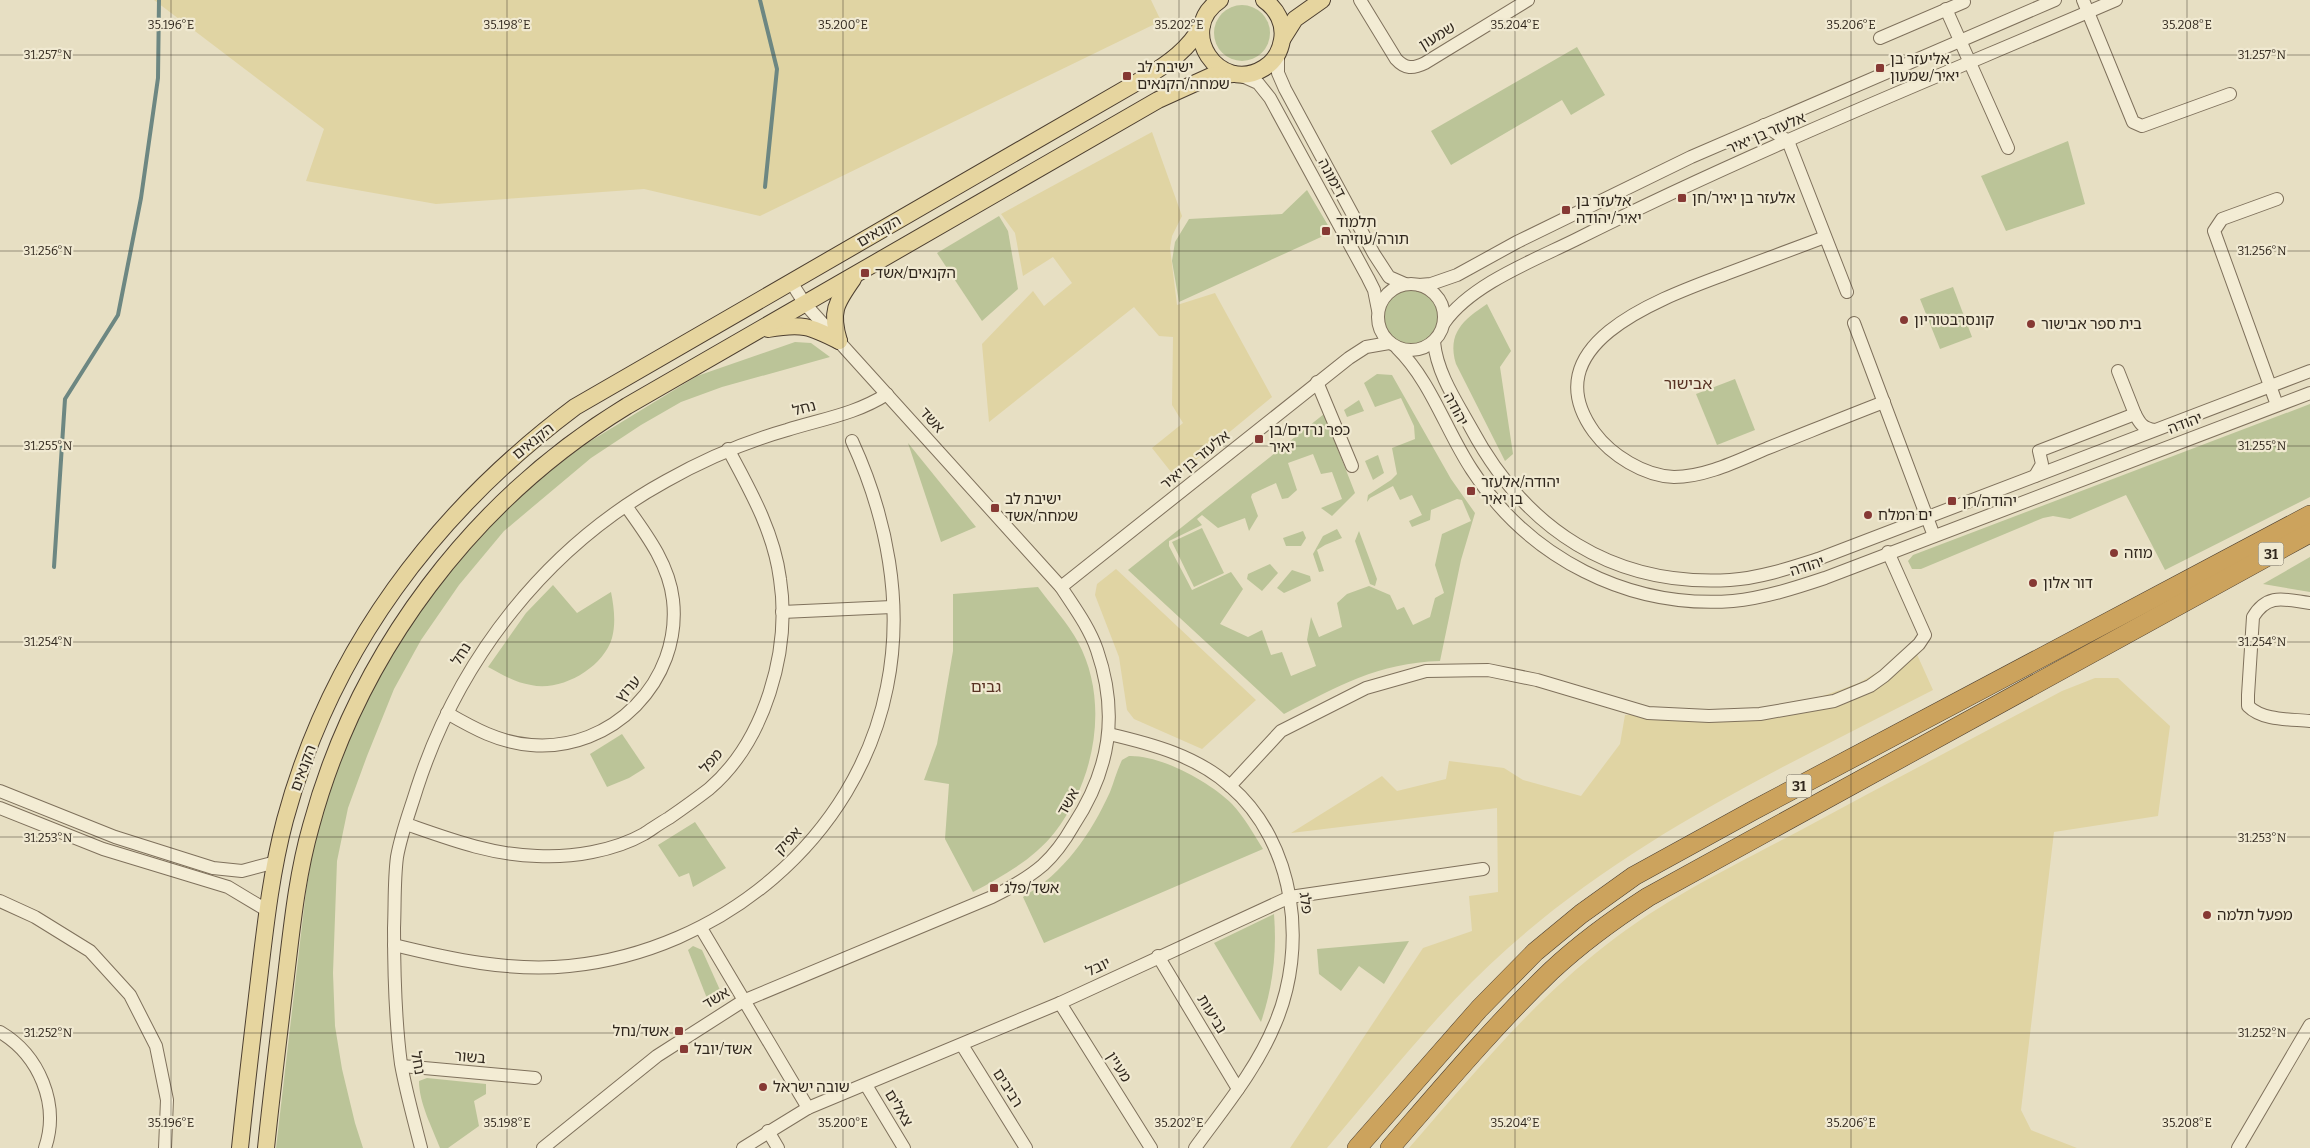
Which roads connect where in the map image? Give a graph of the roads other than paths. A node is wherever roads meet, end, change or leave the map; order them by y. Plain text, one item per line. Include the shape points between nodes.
1 (1264, 0) edge
2 (1322, 0) edge
3 (1360, 0) edge
4 (1528, 0) edge
5 (2055, 0) edge
6 (2083, 0) edge
7 (2116, 0) edge
8 (1214, 2) edge
9 (1964, 2) dead end
10 (1946, 10) junction
11 (2087, 12) junction
12 (1202, 24) junction
13 (1880, 38) dead end
14 (1961, 40) junction
15 (1280, 45) junction
16 (1970, 63) junction
17 (1237, 74) junction
18 (2230, 94) dead end
19 (1764, 125) junction
20 (1788, 142) junction
21 (2008, 148) dead end
22 (2277, 199) dead end
23 (1825, 237) junction
24 (856, 274) junction
25 (791, 282) junction
26 (1405, 284) junction
27 (1420, 285) junction
28 (1847, 292) dead end
29 (805, 304) junction
30 (1378, 316) junction
31 (1444, 322) junction
32 (1854, 323) dead end
33 (758, 331) junction
34 (839, 341) junction
35 (1434, 342) junction
36 (1393, 345) junction
37 (1349, 358) junction
38 (2118, 371) dead end
39 (2310, 371) edge
40 (1318, 382) junction
41 (2270, 386) junction
42 (2310, 393) edge
43 (887, 394) junction
44 (1884, 402) junction
45 (2277, 405) junction
46 (2135, 414) junction
47 (2154, 430) junction
48 (852, 441) dead end
49 (728, 449) junction
50 (1352, 466) dead end
51 (2036, 476) junction
52 (626, 506) junction
53 (2310, 515) edge
54 (1927, 517) junction
55 (2310, 533) edge
56 (1934, 536) junction
57 (1888, 552) junction
58 (1061, 587) junction
59 (2310, 602) edge
60 (892, 607) junction
61 (782, 612) junction
62 (447, 713) junction
63 (2310, 721) edge
64 (1109, 734) junction
65 (1230, 786) junction
66 (0, 790) edge
67 (0, 809) edge
68 (406, 824) junction
69 (276, 862) junction
70 (1484, 869) dead end
71 (1290, 897) junction
72 (0, 901) edge
73 (268, 911) junction
74 (701, 928) junction
75 (394, 945) junction
76 (1158, 956) junction
77 (744, 1001) junction
78 (1060, 1003) junction
79 (2310, 1016) edge
80 (2310, 1025) edge
81 (0, 1032) edge
82 (962, 1045) junction
83 (402, 1066) junction
84 (2285, 1068) junction
85 (535, 1078) dead end
86 (866, 1085) junction
87 (1238, 1089) junction
88 (808, 1108) junction
89 (768, 1131) junction
90 (46, 1148) edge
91 (164, 1148) edge
92 (240, 1148) edge
93 (266, 1148) edge
94 (421, 1148) edge
95 (543, 1148) edge
96 (743, 1148) edge
97 (778, 1148) edge
98 (904, 1148) edge
99 (1026, 1148) edge
100 (1151, 1148) edge
101 (1195, 1148) edge
102 (1357, 1148) edge
103 (1390, 1148) edge
104 (2238, 1148) edge

1 - 15 main road via 1277,13 1281,23
2 - 15 main road via 1295,19
3 - 4 street, שמעון via 1396,59 1411,68 1425,63
5 - 14 street, אלעזר בן יאיר
6 - 11 street
7 - 11 street, אלעזר בן יאיר
8 - 12 main road, הקנאים
9 - 10 street
10 - 13 street
10 - 14 street
11 - 16 street, אלעזר בן יאיר
11 - 18 street via 2133,122 2142,126
12 - 17 main road via 1202,42 1208,57 1220,69
12 - 25 main road, הקנאים via 1194,39 1166,64
14 - 16 street
14 - 19 street, אלעזר בן יאיר
15 - 17 main road, הקנאים via 1263,69
15 - 26 street, דימונה via 1278,73 1285,89 1374,254 1389,277
16 - 20 street, אלעזר בן יאיר
16 - 21 street
17 - 24 main road, הקנאים via 1211,76 1158,100
17 - 30 street, דימונה via 1258,83 1270,98 1374,290
19 - 20 street
19 - 27 street, אלעזר בן יאיר via 1632,185 1457,275
20 - 23 street
20 - 31 street, אלעזר בן יאיר via 1643,206 1491,283 1461,303
22 - 41 street via 2222,220 2214,231
23 - 28 street
23 - 44 street via 1661,299 1617,324 1589,351 1582,366 1578,387 1580,409 1598,437 1630,464 1674,477 1719,468
24 - 29 main road, הקנאים
24 - 34 main road via 835,308
25 - 29 street, אשד
25 - 69 main road, הקנאים via 575,407 515,454 457,511 386,599 347,666 296,782
26 - 27 street
26 - 30 street via 1388,293
27 - 31 street via 1434,292 1439,299
29 - 33 main road, הקנאים
29 - 34 street, אשד
30 - 36 street via 1380,330
30 - 37 street, אלעזר בן יאיר via 1365,341
31 - 35 street
32 - 44 street
33 - 34 main road via 808,326
33 - 93 main road, הקנאים via 590,429 532,474 477,528 428,587 390,643 336,750 310,827 291,930
34 - 43 street, אשד
35 - 36 street via 1416,350
35 - 54 street, יהודה via 1440,370 1480,444 1513,491 1538,518 1567,539 1624,566 1672,578 1738,579 1818,559
36 - 37 street, אלעזר בן יאיר via 1366,347
36 - 57 street, יהודה via 1412,364 1462,455 1497,504 1524,533 1556,557 1596,576 1635,591 1668,598 1733,601 1798,587
37 - 40 street, אלעזר בן יאיר
38 - 46 street
39 - 41 street, יהודה
40 - 50 street
40 - 58 street, אלעזר בן יאיר
41 - 45 street
41 - 47 street, יהודה
42 - 45 street, יהודה
43 - 49 street, נחל via 858,410
43 - 58 street, אשד
44 - 54 street
45 - 56 street, יהודה
46 - 47 street via 2139,423
46 - 51 street via 2039,451 2042,464
47 - 51 street, יהודה
48 - 60 street, אפיק via 864,466 881,519 889,558
49 - 52 street, נחל via 663,482
49 - 61 street, מפל via 750,490 774,551
51 - 54 street, יהודה
52 - 62 street, נחל via 559,558 528,591 486,644
52 - 62 street, ערוץ via 658,554 668,575 673,600 667,654 656,681 645,697 604,730 577,741 554,745 503,740
53 - 102 highway, 31 via 1634,876 1535,952 1479,1009
54 - 56 street
55 - 103 highway, 31 via 1681,877 1633,907 1552,970
56 - 57 street, יהודה
57 - 65 street via 1926,635 1884,676 1870,686 1834,701 1760,714 1648,713 1537,680 1488,670 1426,671 1366,688 1281,731
58 - 64 street, אשד via 1096,648 1107,694
59 - 63 street via 2270,599 2259,607 2253,617 2248,706 2263,716
60 - 61 street
60 - 74 street, אפיק via 892,656 885,697 866,751 834,813 782,872 759,891
61 - 68 street, מפל via 778,665 767,700 749,737 731,765 710,788 642,835 602,849 539,856 472,846
62 - 68 street, נחל via 428,756
64 - 65 street, פלג via 1182,756
64 - 77 street, אשד via 1103,764 1088,803 1061,844 1036,870 992,897
65 - 71 street, פלג via 1265,829 1276,850
66 - 69 street via 114,837 213,868 242,871
67 - 73 street via 103,849 228,887
68 - 75 street, נחל via 397,856
69 - 73 main road, הקנאים
70 - 71 street, יובל
71 - 76 street, יובל
71 - 87 street, פלג via 1293,934 1282,1005 1262,1053
72 - 91 street via 35,917 90,951 130,995 156,1046 167,1100
73 - 92 main road, הקנאים
74 - 75 street, אפיק via 617,958 537,968 460,961
74 - 77 street
75 - 83 street, נחל via 397,1031
76 - 78 street, יובל
76 - 87 street, נביעות
77 - 88 street
77 - 95 street, אשד via 657,1056
78 - 82 street, יובל
78 - 100 street, מעיין
79 - 84 street
80 - 84 street
81 - 90 street via 13,1040 34,1063 46,1088 50,1115
82 - 86 street, יובל
82 - 99 street, רביבים
83 - 85 street, בשור
83 - 94 street, נחל
84 - 104 street
86 - 88 street, יובל
86 - 98 street, צאלים
87 - 101 street, פלג
88 - 89 street, יובל
89 - 96 street, יובל
89 - 97 street

